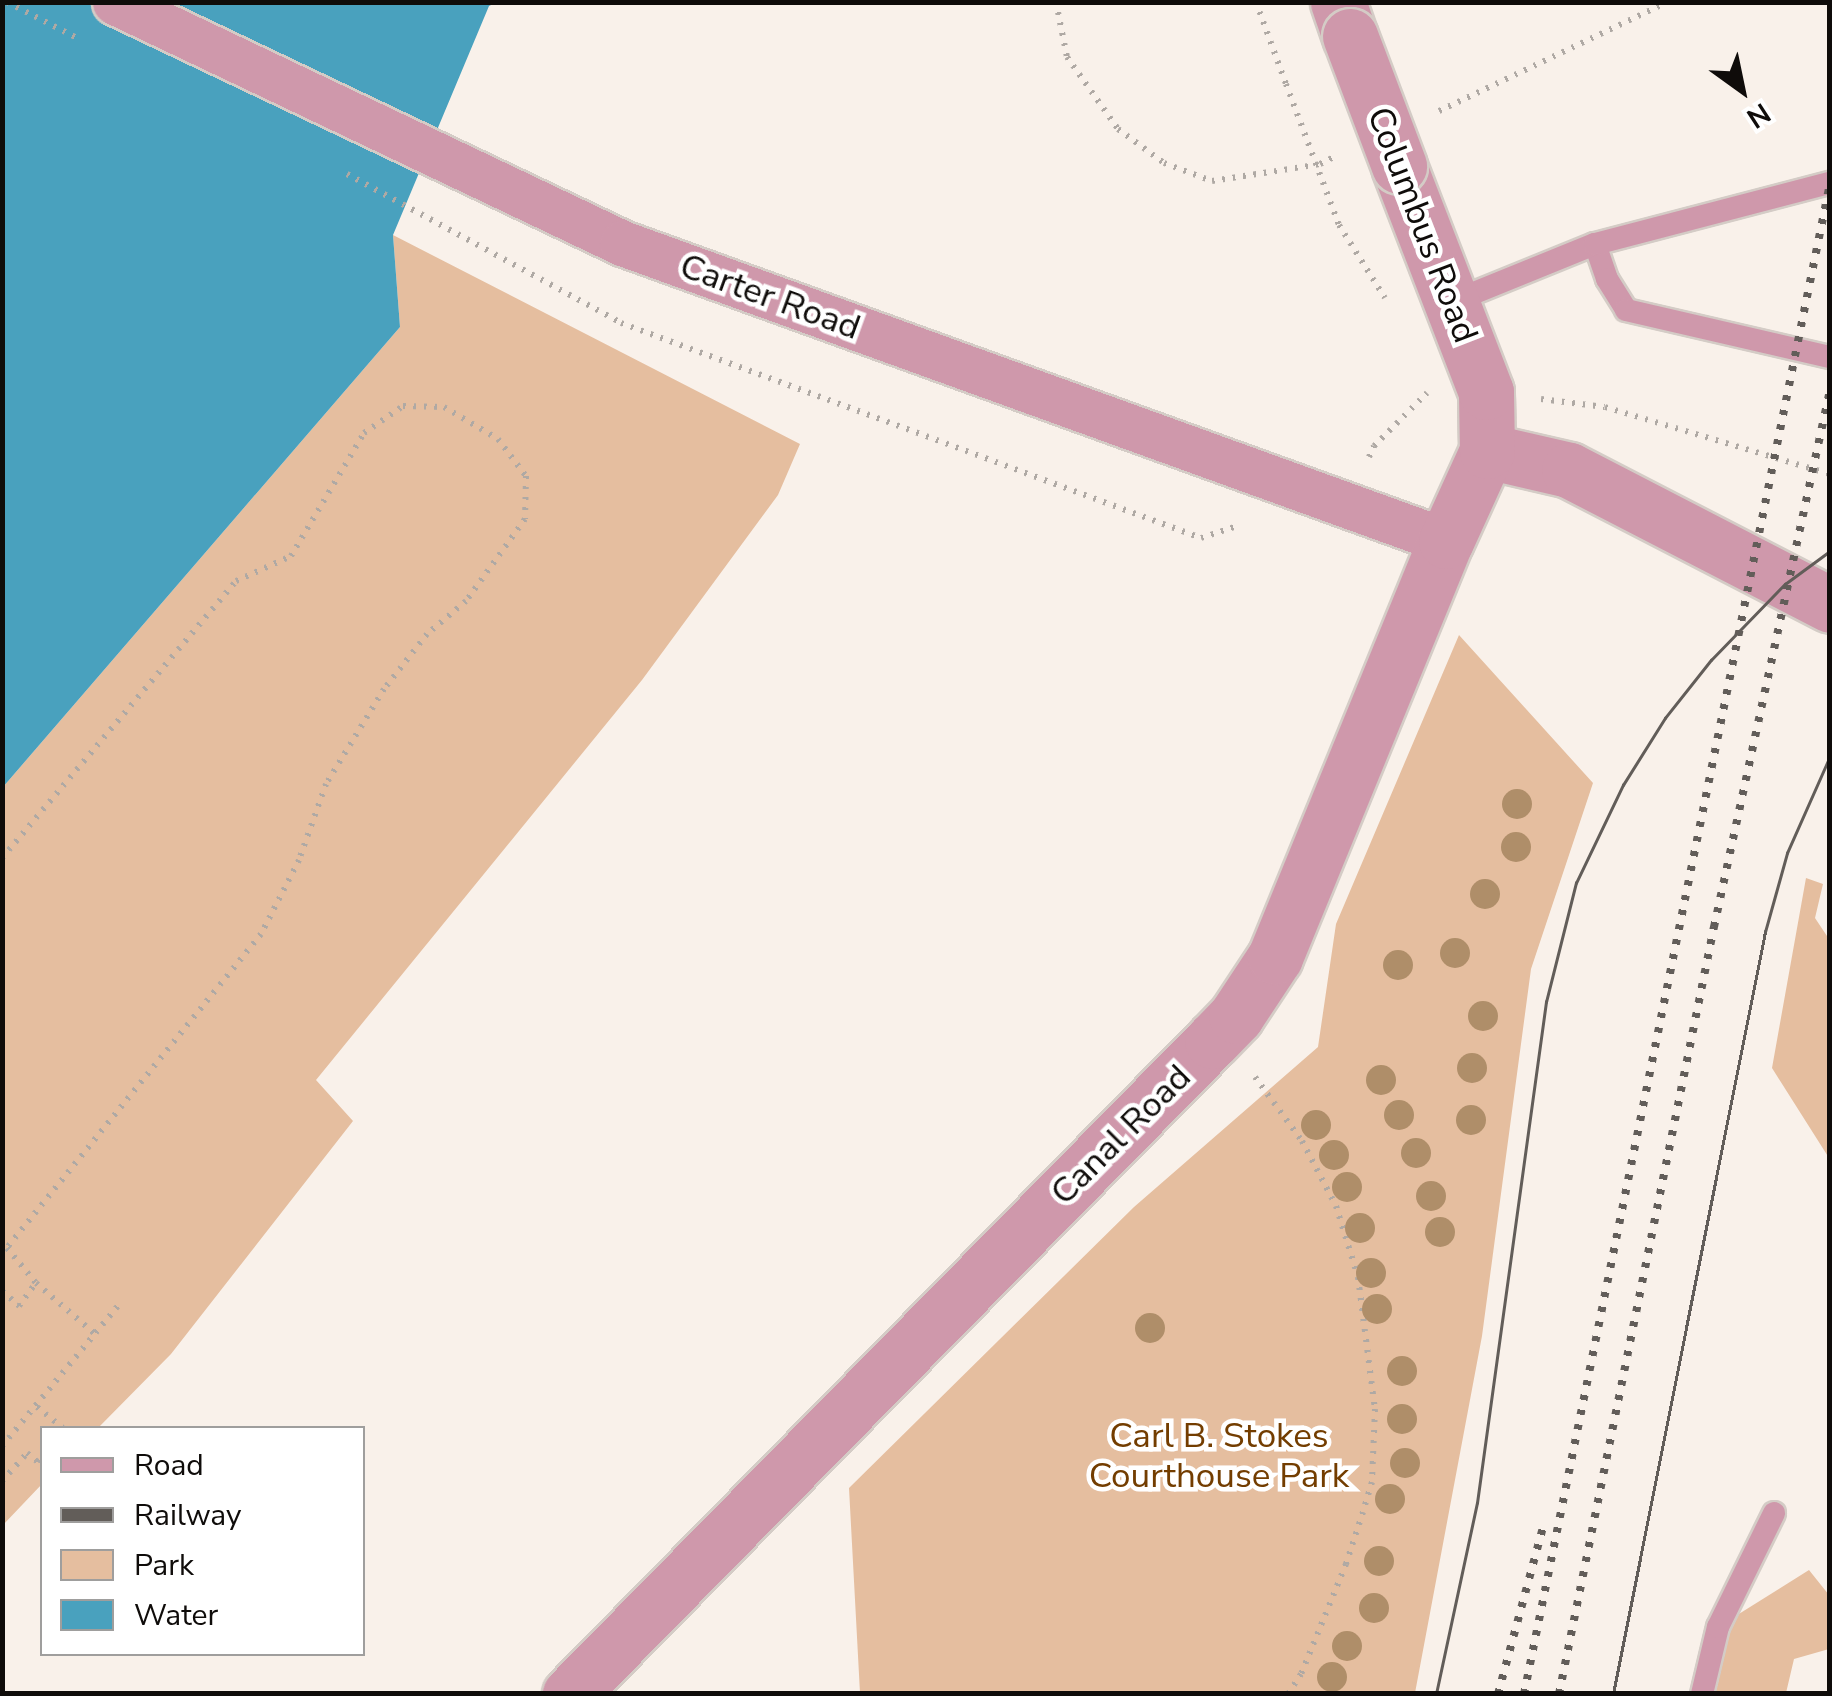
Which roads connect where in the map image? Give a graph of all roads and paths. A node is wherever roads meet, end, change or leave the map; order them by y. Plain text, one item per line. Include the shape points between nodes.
1 (115, 2) edge
2 (1256, 2) edge
3 (1344, 19) edge
4 (1830, 183) edge
5 (1595, 244) junction
6 (1452, 302) junction
7 (1390, 308) dead end
8 (1830, 357) edge
9 (1431, 388) dead end
10 (1606, 407) dead end
11 (1374, 446) dead end
12 (1487, 452) junction
13 (1830, 474) edge
14 (1446, 541) junction
15 (1830, 605) edge
16 (2, 858) edge
17 (1302, 1141) dead end
18 (36, 1283) junction
19 (2, 1291) edge
20 (118, 1306) dead end
21 (95, 1334) junction
22 (37, 1407) junction
23 (61, 1426) edge
24 (2, 1446) edge
25 (40, 1460) edge
26 (2, 1480) edge
27 (1774, 1513) dead end
28 (570, 1694) edge
29 (1288, 1694) edge
30 (1702, 1694) edge

1 - 14 street, Carter Road via 622,242
2 - 7 path, bridge via 1338,225
3 - 6 street, Columbus Road, bridge
4 - 5 lane
5 - 6 lane
5 - 8 lane via 1626,310
6 - 12 street, Columbus Road via 1486,392
9 - 11 path
10 - 13 path
12 - 14 street, Canal Road
12 - 15 street via 1569,470
14 - 28 street, Canal Road via 1275,957 1236,1016
16 - 18 path via 236,582 291,556 364,433 402,406 444,407 498,439 526,476 525,519 466,602 427,634 384,689 326,784 299,860 261,934 7,1248
17 - 29 path via 1336,1206 1358,1277 1374,1408 1372,1482 1363,1512
18 - 19 path via 19,1306
18 - 21 path
20 - 21 path
21 - 22 path
22 - 23 path
22 - 24 path
25 - 26 path via 28,1453
27 - 30 lane via 1718,1627

